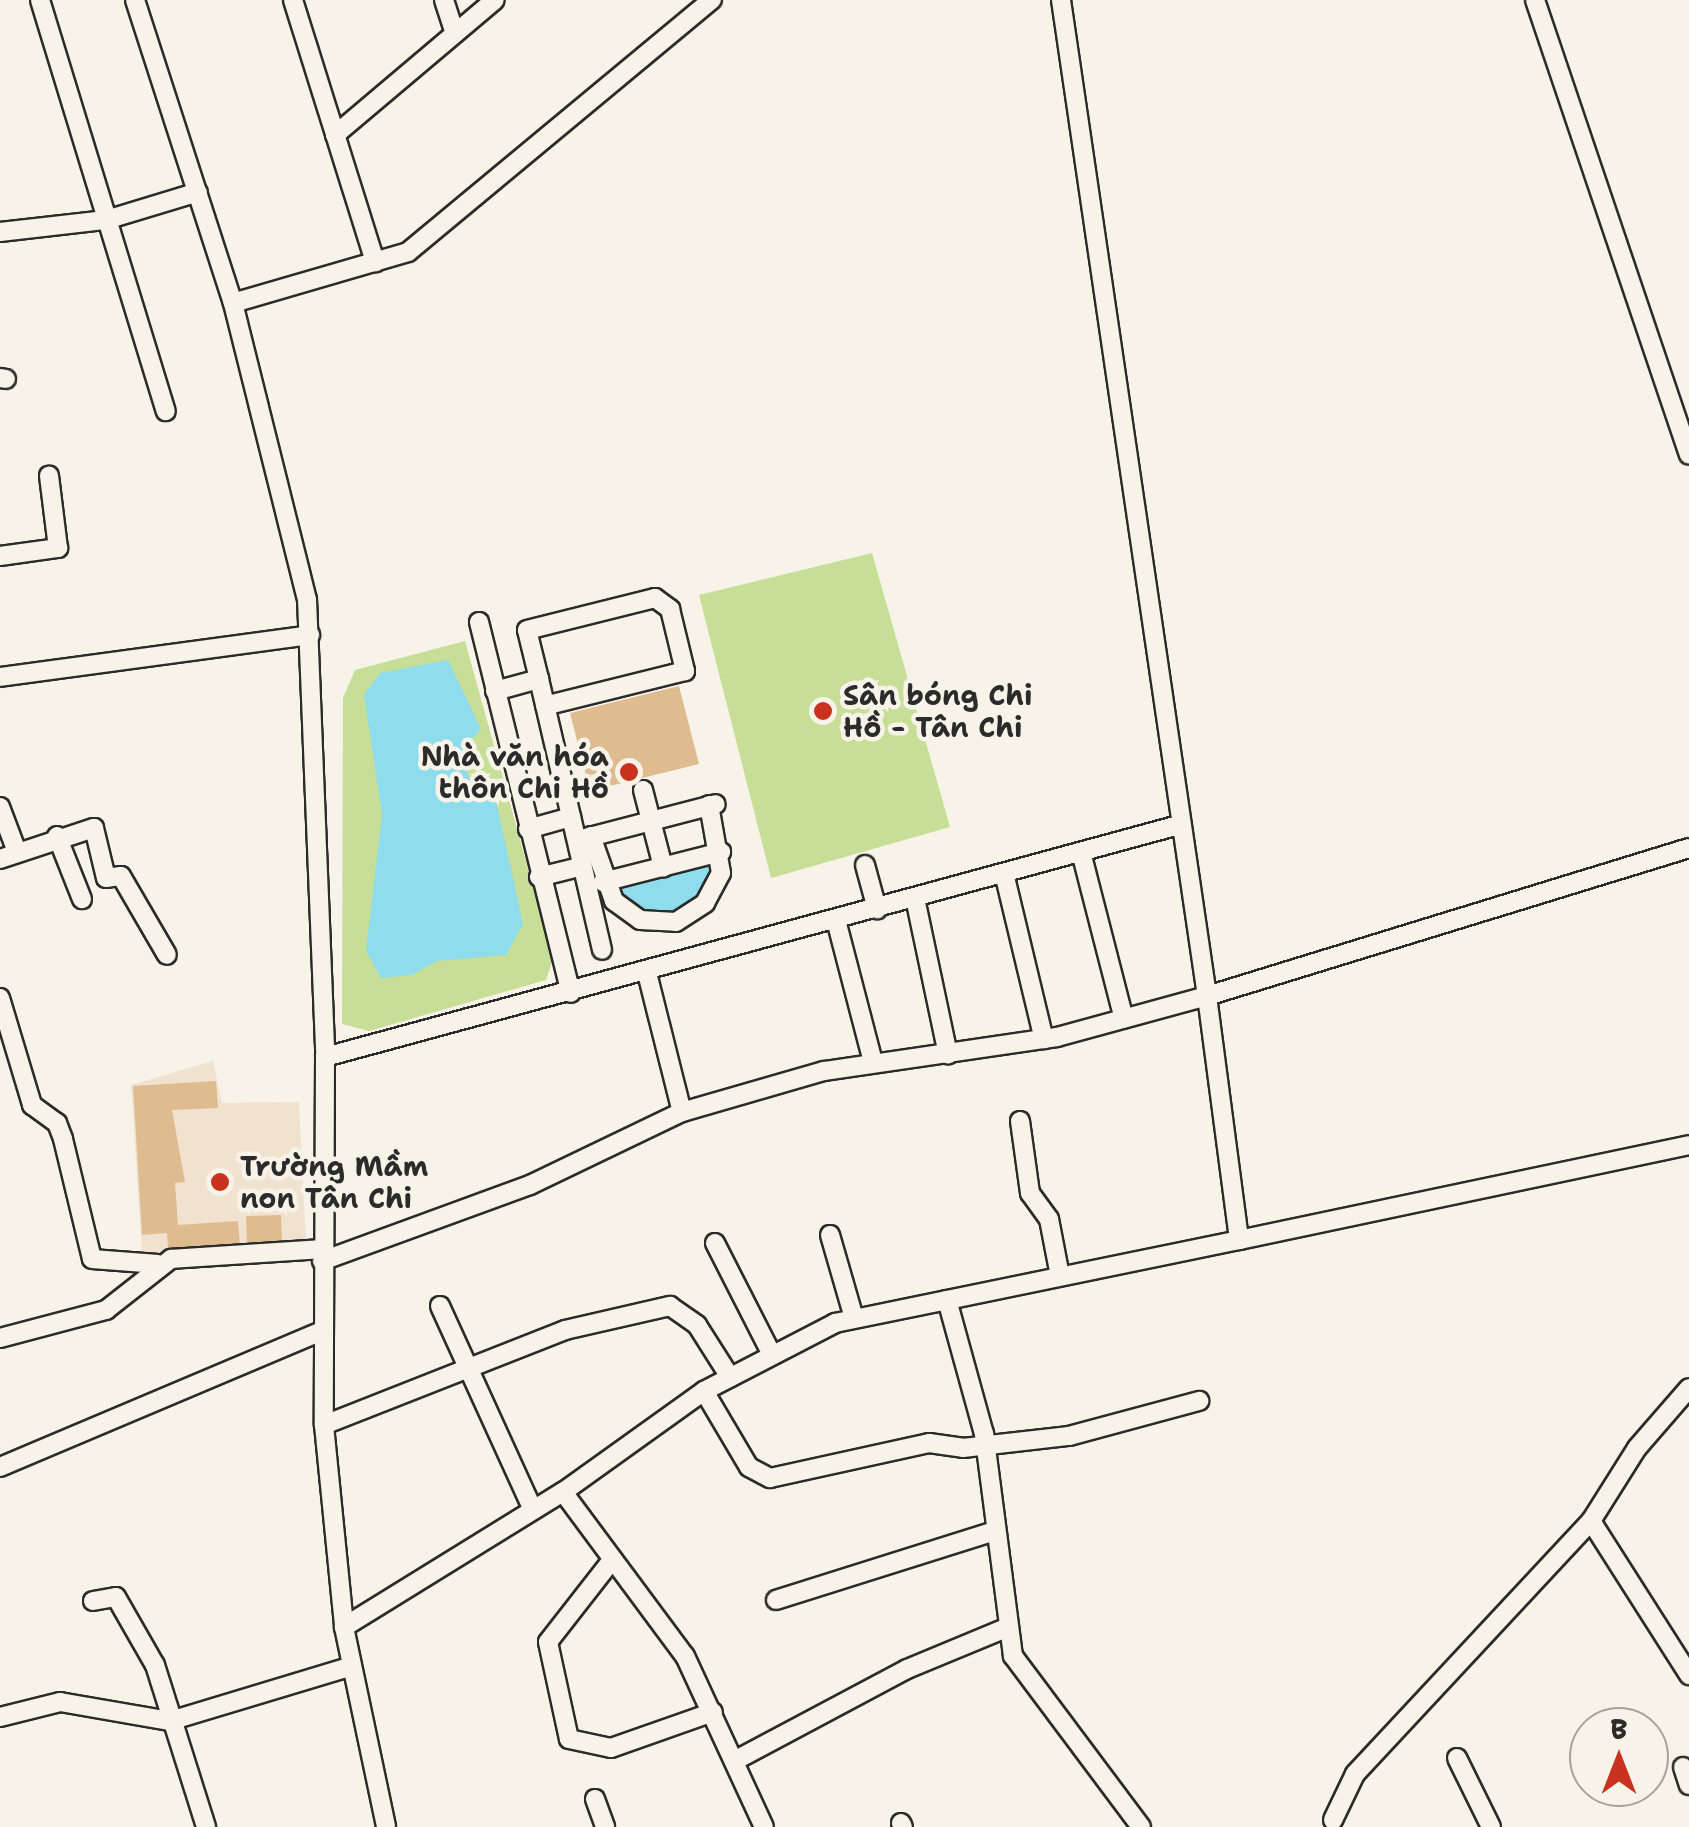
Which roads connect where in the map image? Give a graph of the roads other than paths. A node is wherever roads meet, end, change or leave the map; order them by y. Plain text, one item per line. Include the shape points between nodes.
1 (40, 0) edge
2 (136, 0) edge
3 (293, 0) edge
4 (444, 0) edge
5 (494, 0) edge
6 (712, 0) edge
7 (1060, 0) edge
8 (1535, 0) edge
9 (455, 33) junction
10 (335, 135) junction
11 (198, 192) junction
12 (106, 220) junction
13 (0, 232) edge
14 (374, 262) junction
15 (233, 303) junction
16 (166, 411) dead end
17 (1689, 454) edge
18 (49, 476) dead end
19 (0, 556) edge
20 (479, 622) dead end
21 (310, 635) junction
22 (0, 677) edge
23 (539, 679) junction
24 (495, 690) junction
25 (545, 706) junction
26 (643, 790) dead end
27 (0, 807) edge
28 (572, 817) junction
29 (651, 820) junction
30 (1179, 824) junction
31 (528, 829) junction
32 (58, 836) junction
33 (584, 838) junction
34 (1689, 848) edge
35 (720, 852) junction
36 (1081, 852) junction
37 (9, 856) edge
38 (865, 864) dead end
39 (583, 866) junction
40 (663, 866) junction
41 (1004, 873) junction
42 (539, 877) junction
43 (603, 882) junction
44 (915, 898) junction
45 (82, 899) dead end
46 (877, 908) junction
47 (836, 920) junction
48 (602, 950) dead end
49 (166, 956) dead end
50 (648, 972) junction
51 (570, 993) junction
52 (1208, 996) junction
53 (0, 998) edge
54 (1124, 1019) junction
55 (1044, 1040) junction
56 (948, 1055) junction
57 (325, 1058) junction
58 (873, 1062) junction
59 (682, 1112) junction
60 (1020, 1121) dead end
61 (1689, 1145) edge
62 (830, 1235) dead end
63 (1239, 1240) junction
64 (715, 1242) dead end
65 (322, 1255) junction
66 (158, 1264) junction
67 (1060, 1276) junction
68 (946, 1300) junction
69 (440, 1306) dead end
70 (854, 1318) junction
71 (322, 1331) junction
72 (0, 1338) edge
73 (772, 1356) junction
74 (469, 1370) junction
75 (730, 1377) junction
76 (1689, 1388) edge
77 (704, 1390) junction
78 (1199, 1401) dead end
79 (324, 1426) junction
80 (986, 1446) junction
81 (0, 1467) edge
82 (562, 1492) junction
83 (534, 1510) junction
84 (1591, 1522) junction
85 (994, 1531) junction
86 (612, 1560) junction
87 (776, 1600) dead end
88 (94, 1601) dead end
89 (344, 1627) junction
90 (1006, 1628) junction
91 (352, 1666) junction
92 (1689, 1676) edge
93 (712, 1712) junction
94 (0, 1716) edge
95 (170, 1721) junction
96 (1457, 1758) dead end
97 (736, 1760) junction
98 (595, 1800) dead end
99 (1333, 1820) dead end
100 (206, 1827) edge
101 (386, 1827) edge
102 (605, 1827) edge
103 (764, 1827) edge
104 (1141, 1827) edge
105 (1492, 1827) edge

1 - 12 street
2 - 11 street
3 - 10 street
4 - 9 street
5 - 9 street
6 - 14 street via 428,240
7 - 30 street
8 - 17 street
9 - 10 street
10 - 14 street
11 - 12 street
11 - 15 street
12 - 13 street
12 - 16 street
14 - 15 street
15 - 21 street via 294,532
18 - 19 street via 58,548
20 - 24 street
21 - 22 street
21 - 57 street
23 - 24 street
23 - 25 street
23 - 25 street via 527,630 656,598 667,603 685,671
24 - 31 street
25 - 28 street
26 - 29 street
27 - 37 street
28 - 31 street
28 - 33 street
29 - 33 street
29 - 35 street via 713,805
29 - 40 street
30 - 36 street
30 - 52 street
31 - 42 street
32 - 37 street
32 - 45 street
32 - 49 street via 94,828 106,878 122,876
33 - 39 street
33 - 43 street
34 - 52 street
35 - 40 street
35 - 43 street via 716,889 676,922 640,920
36 - 41 street
36 - 54 street
38 - 46 street
39 - 42 street
39 - 48 street
40 - 43 street
41 - 44 street
41 - 55 street
42 - 51 street
44 - 46 street
44 - 56 street
46 - 47 street
47 - 50 street
47 - 58 street
50 - 51 street
50 - 59 street
51 - 57 street
52 - 54 street
52 - 63 street
53 - 66 street via 32,1105 64,1139 92,1258
54 - 55 street
55 - 56 street
56 - 58 street
57 - 65 street
58 - 59 street
59 - 65 street via 530,1185
60 - 67 street via 1030,1193 1050,1219
61 - 63 street
62 - 70 street
63 - 67 street
64 - 73 street
65 - 66 street
65 - 71 street
66 - 72 street via 106,1310
67 - 68 street
68 - 70 street
68 - 80 street
69 - 74 street
70 - 73 street
71 - 79 street
71 - 81 street
73 - 75 street
74 - 75 street via 565,1330 670,1306 697,1325
74 - 79 street
74 - 83 street
75 - 77 street
76 - 84 street via 1637,1448
77 - 80 street via 748,1467 770,1478 830,1458 929,1443
77 - 82 street
78 - 80 street via 1069,1436
79 - 89 street
80 - 85 street
82 - 83 street
82 - 86 street
83 - 89 street
84 - 92 street
84 - 99 street via 1381,1743
85 - 87 street
85 - 90 street
86 - 93 street via 685,1656
86 - 93 street via 548,1642 569,1740 611,1748
88 - 95 street via 110,1595 125,1607 155,1665
89 - 91 street
90 - 97 street via 907,1668
90 - 104 street via 1034,1692
91 - 95 street
91 - 101 street
93 - 97 street
94 - 95 street via 60,1702
95 - 100 street
96 - 105 street
97 - 103 street
98 - 102 street

